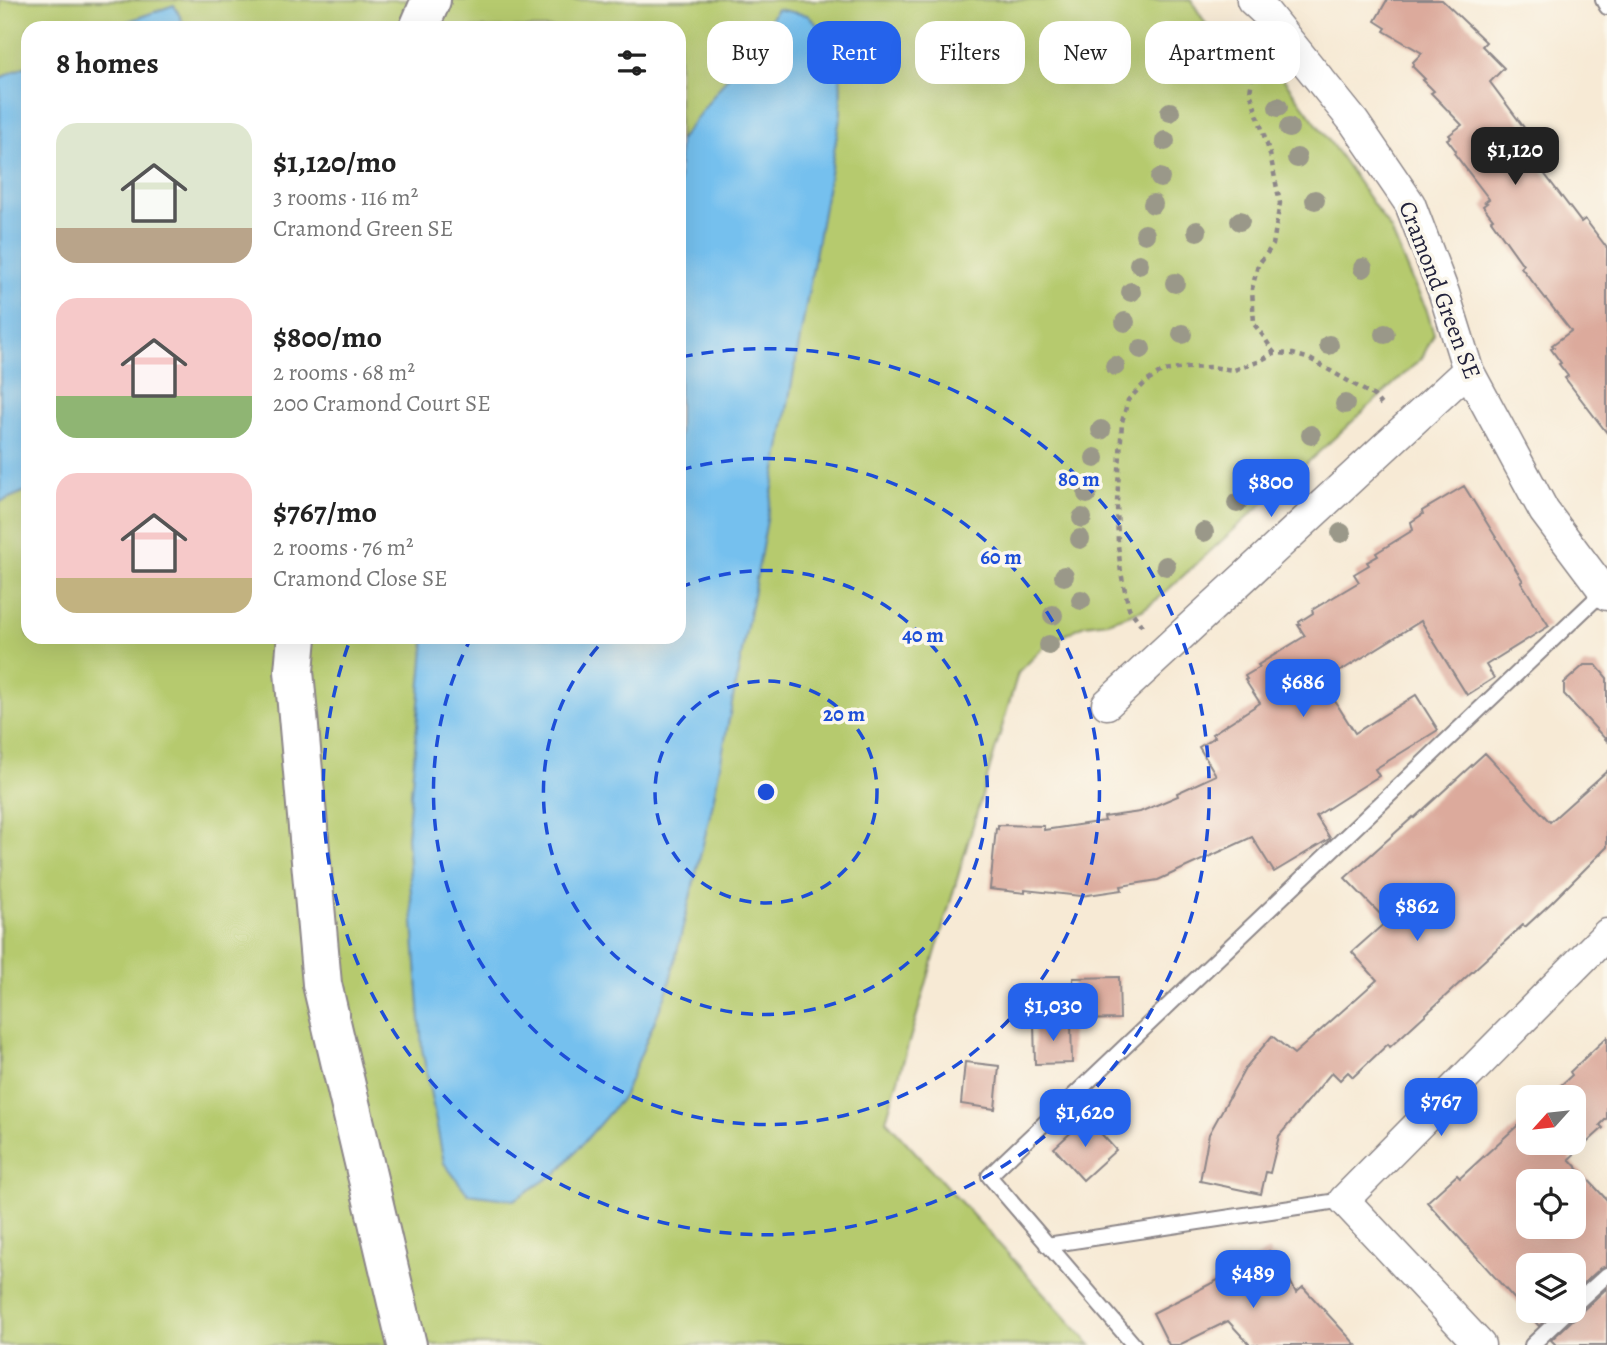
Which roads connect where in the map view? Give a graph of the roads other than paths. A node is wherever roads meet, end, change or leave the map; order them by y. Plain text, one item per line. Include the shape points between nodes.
1 (431, 0) edge
2 (1252, 0) edge
3 (1603, 0) edge
4 (1607, 7) edge
5 (422, 21) edge
6 (1468, 370) junction
7 (1606, 591) edge
8 (296, 644) edge
9 (1107, 704) dead end
10 (1607, 934) edge
11 (1344, 1200) junction
12 (1047, 1245) junction
13 (1607, 1275) edge
14 (1586, 1294) edge
15 (1556, 1323) edge
16 (407, 1345) edge
17 (1134, 1345) edge
18 (1480, 1345) edge
19 (1532, 1345) edge

1 - 5 highway
2 - 6 street, Cramond Green SE via 1354,122 1410,204
3 - 4 lane
6 - 7 street, Cramond Green SE via 1544,511
6 - 9 street
7 - 12 lane via 989,1176
8 - 16 highway via 294,670 322,984
10 - 11 street
11 - 12 lane
11 - 18 street
12 - 17 lane
13 - 14 lane
15 - 19 lane

